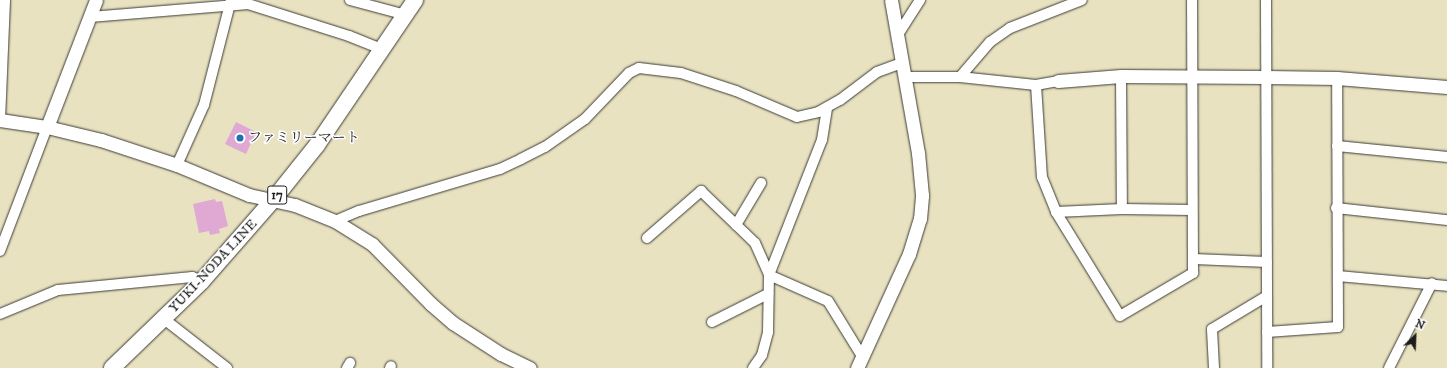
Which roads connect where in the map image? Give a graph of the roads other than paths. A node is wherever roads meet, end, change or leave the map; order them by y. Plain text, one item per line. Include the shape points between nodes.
1 (5, 0) edge
2 (96, 0) edge
3 (350, 0) edge
4 (416, 0) edge
5 (891, 0) edge
6 (920, 0) edge
7 (1082, 0) edge
8 (1192, 0) edge
9 (1266, 0) edge
10 (230, 2) edge
11 (406, 15) junction
12 (90, 17) junction
13 (897, 36) junction
14 (384, 50) junction
15 (902, 63) junction
16 (1121, 76) junction
17 (1192, 76) junction
18 (905, 77) junction
19 (960, 77) junction
20 (1266, 77) junction
21 (1337, 78) junction
22 (1058, 81) joint
23 (1036, 85) junction
24 (1447, 87) edge
25 (827, 107) junction
26 (0, 120) edge
27 (48, 127) junction
28 (1337, 146) junction
29 (1447, 157) edge
30 (177, 165) junction
31 (761, 183) dead end
32 (273, 200) junction
33 (1336, 208) junction
34 (1122, 209) junction
35 (1192, 210) junction
36 (1056, 212) junction
37 (1447, 220) edge
38 (335, 221) junction
39 (736, 225) junction
40 (647, 238) dead end
41 (0, 251) edge
42 (1194, 258) junction
43 (1267, 262) junction
44 (769, 275) junction
45 (1338, 276) junction
46 (202, 281) junction
47 (1432, 283) junction
48 (1447, 286) edge
49 (768, 294) junction
50 (1267, 296) junction
51 (0, 314) edge
52 (164, 320) junction
53 (712, 322) dead end
54 (1267, 332) junction
55 (860, 362) edge
56 (112, 368) edge
57 (227, 368) edge
58 (530, 368) edge
59 (753, 368) edge
60 (1214, 368) edge
61 (1267, 368) edge
62 (1389, 368) edge

1 - 26 street
2 - 12 street
3 - 11 street
4 - 11 main road, YUKI-NODA LINE / 17
5 - 13 street
6 - 13 street
7 - 19 street via 1010,28 990,42 962,71
8 - 17 street
9 - 20 street
10 - 12 street
10 - 14 street via 266,8
10 - 30 street via 204,105
11 - 14 main road, YUKI-NODA LINE / 17
12 - 27 street
13 - 15 street
14 - 32 main road, YUKI-NODA LINE / 17 via 317,145
15 - 18 street
15 - 25 street via 877,72
16 - 17 street
16 - 22 street
16 - 34 street
17 - 20 street
17 - 35 street
18 - 19 street
18 - 55 street via 922,195 920,219 909,254
19 - 23 street
20 - 21 street
20 - 43 street
21 - 24 street
21 - 28 street
22 - 23 street
23 - 36 street via 1042,177
25 - 38 street via 796,117 736,91 681,73 639,68 629,73 585,119 527,156 500,169 359,211
25 - 44 street via 822,140
26 - 27 street
27 - 30 street via 101,140
27 - 41 street
28 - 29 street
28 - 33 street
30 - 32 street via 249,195
31 - 39 street
32 - 38 street via 295,205
32 - 46 main road, YUKI-NODA LINE / 17
33 - 37 street
33 - 45 street
34 - 35 street
34 - 36 street
35 - 42 street
36 - 42 street via 1120,316 1193,273
38 - 58 street via 372,244 431,304 454,323 501,354
39 - 40 street via 701,192
39 - 44 street via 755,243
42 - 43 street
43 - 50 street
44 - 49 street
44 - 55 street via 828,301
45 - 47 street
45 - 54 street via 1338,327
46 - 51 street via 192,277 58,290
46 - 52 main road, YUKI-NODA LINE / 17
47 - 48 street
47 - 62 street
49 - 53 street
49 - 59 street via 768,332 762,355
50 - 54 street
50 - 60 street via 1212,329
52 - 56 main road, YUKI-NODA LINE / 17
52 - 57 street
54 - 61 street

